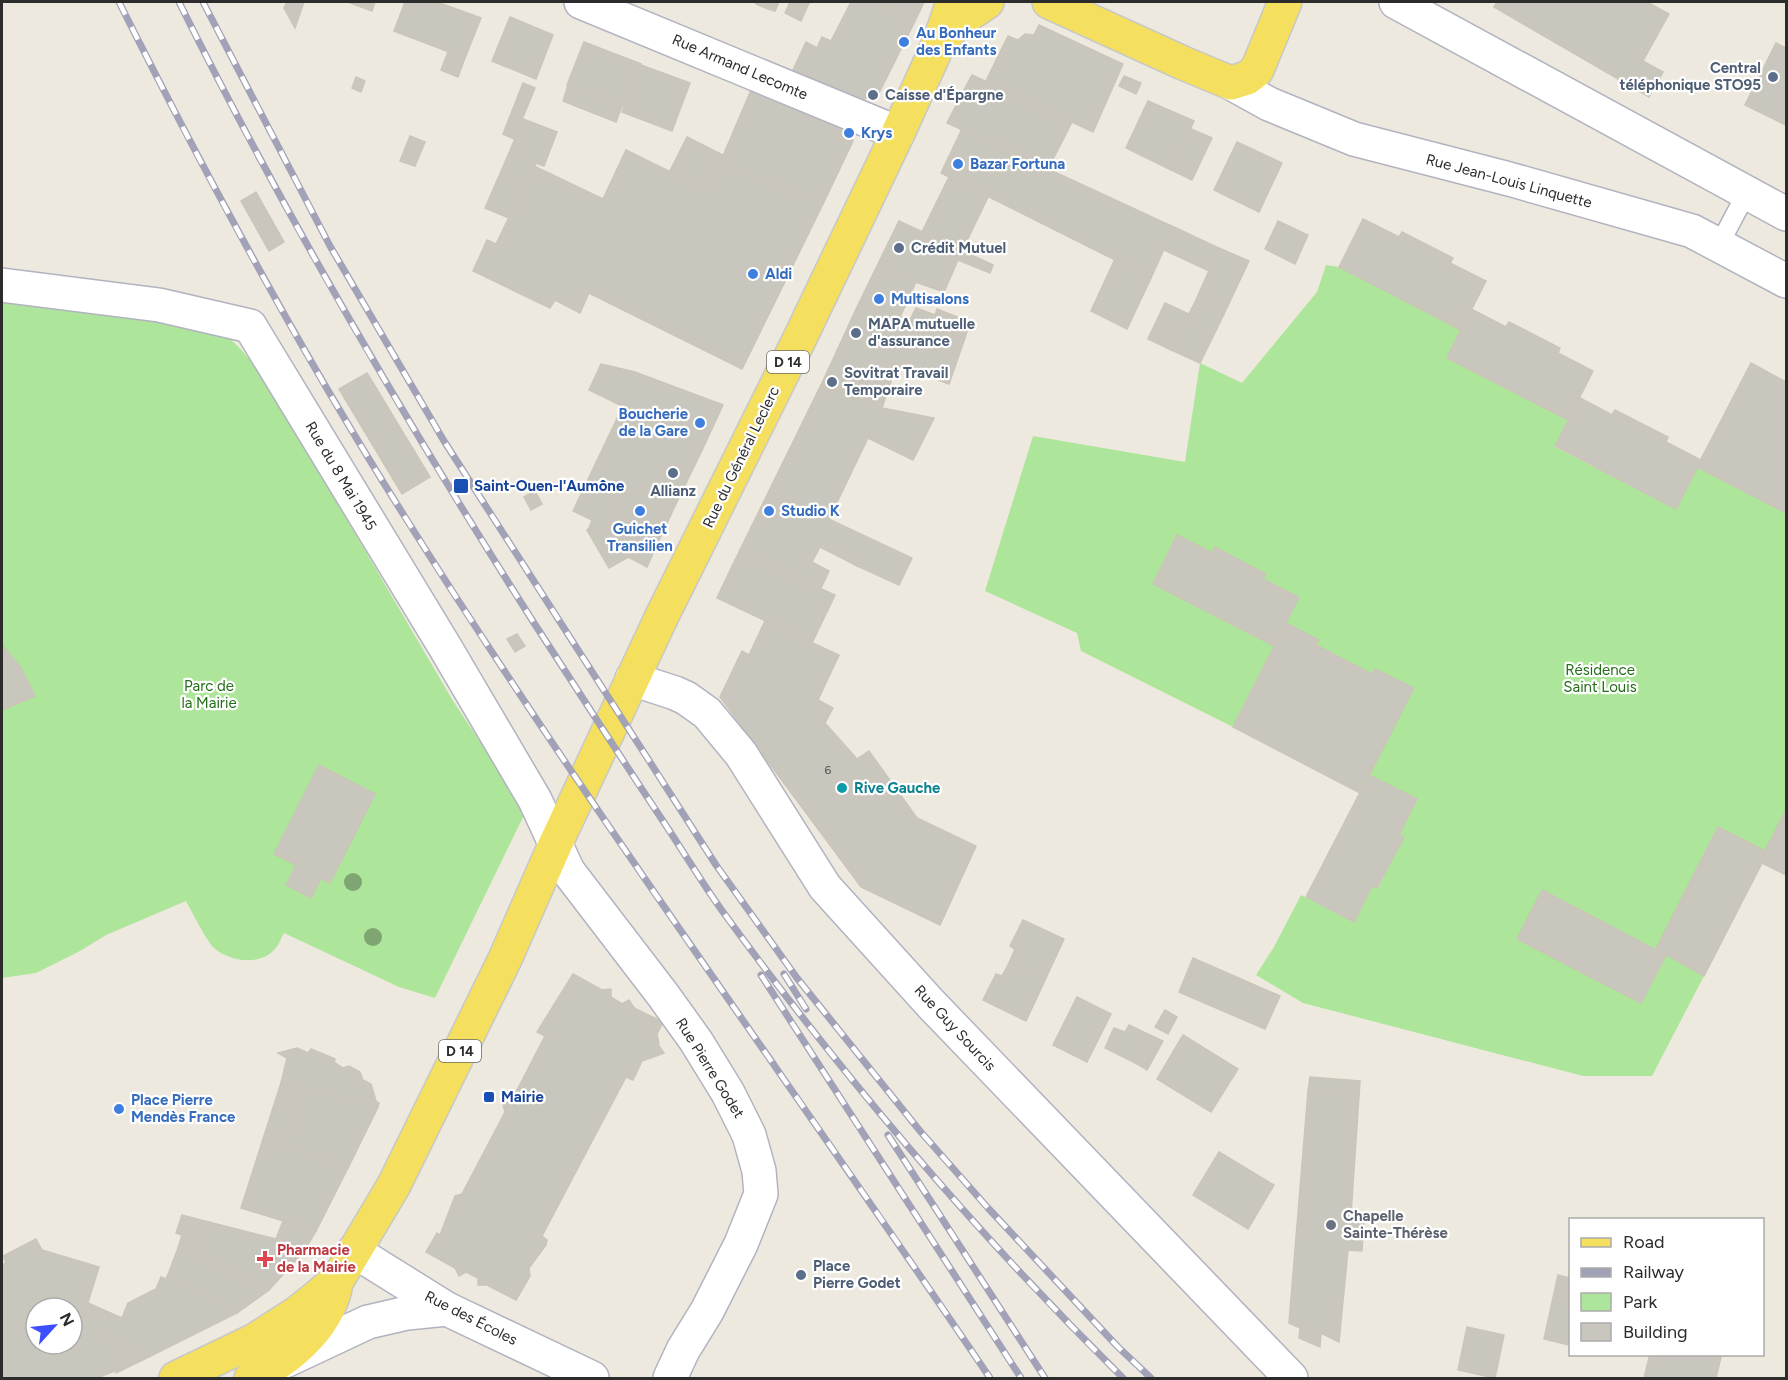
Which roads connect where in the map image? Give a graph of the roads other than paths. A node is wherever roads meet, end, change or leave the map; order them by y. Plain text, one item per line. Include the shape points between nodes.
1 (582, 2) edge
2 (953, 2) edge
3 (987, 2) edge
4 (1049, 2) edge
5 (1285, 2) edge
6 (1396, 2) edge
7 (939, 43) junction
8 (1231, 83) junction
9 (898, 133) junction
10 (1747, 192) junction
11 (1786, 214) edge
12 (1719, 245) junction
13 (1786, 281) edge
14 (2, 285) edge
15 (632, 679) junction
16 (555, 845) junction
17 (346, 1265) junction
18 (447, 1309) junction
19 (256, 1376) edge
20 (176, 1378) edge
21 (592, 1378) edge
22 (670, 1378) edge
23 (1292, 1378) edge

1 - 9 street, Rue Armand Lecomte
2 - 7 main road, Rue du Général Leclerc / D 14
3 - 7 main road via 959,21
4 - 8 main road, Rue Jean-Louis Linquette
5 - 8 main road via 1257,70
6 - 10 street
7 - 9 main road, Rue du Général Leclerc / D 14
8 - 12 street, Rue Jean-Louis Linquette via 1269,104 1354,139 1509,178 1692,231
9 - 15 main road, Rue du Général Leclerc / D 14
10 - 11 street
10 - 12 lane
12 - 13 street, Rue Jean-Louis Linquette
14 - 16 street, Rue du 8 Mai 1945 via 159,305 250,326 535,800
15 - 16 main road, Rue du Général Leclerc / D 14
15 - 23 street, Rue Guy Sourcis via 675,693 707,713 741,754 825,887 931,1004
16 - 17 main road, D 14 via 442,1089 394,1185
16 - 22 street, Rue Pierre Godet via 568,871 696,1041 742,1119 755,1154 761,1194 741,1244
17 - 18 street, Rue des Écoles
17 - 19 main road, D 14 via 319,1324 304,1341
17 - 20 main road, D 14 via 317,1298 280,1325
18 - 19 street via 368,1322
18 - 21 street, Rue des Écoles

